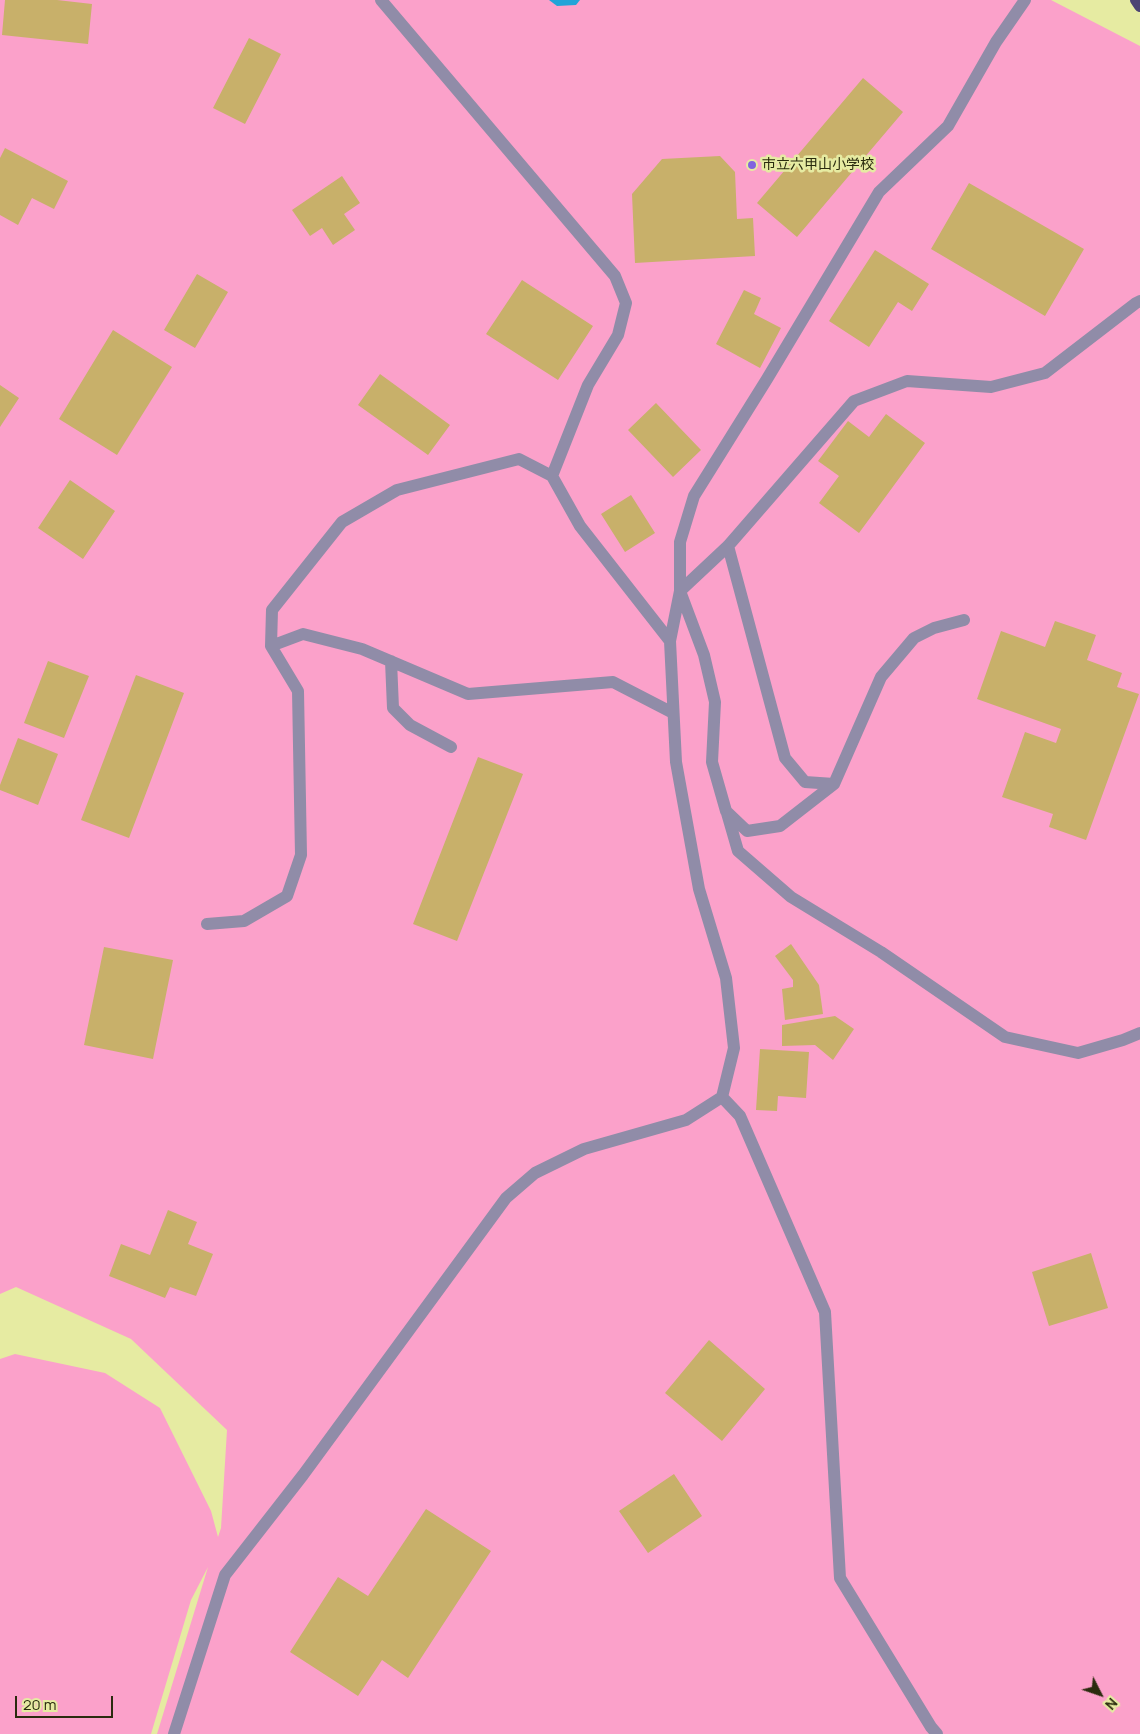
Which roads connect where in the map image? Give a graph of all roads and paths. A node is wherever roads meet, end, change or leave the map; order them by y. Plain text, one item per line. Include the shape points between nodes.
1 (381, 0) edge
2 (1025, 0) edge
3 (1136, 0) edge
4 (1140, 6) edge
5 (1140, 301) edge
6 (552, 476) junction
7 (728, 546) junction
8 (680, 591) junction
9 (964, 620) dead end
10 (670, 641) junction
11 (271, 646) junction
12 (390, 661) junction
13 (673, 712) junction
14 (451, 746) dead end
15 (834, 784) junction
16 (726, 811) junction
17 (207, 924) dead end
18 (1140, 1033) edge
19 (722, 1097) junction
20 (174, 1734) edge
21 (937, 1734) edge

1 - 6 street via 615,276 626,304 618,335 588,385
2 - 8 street via 996,42 948,126 879,192 694,496 680,542
3 - 4 main road
5 - 7 street via 1045,373 991,387 907,381 854,401
6 - 10 street via 580,526
6 - 11 street via 519,459 397,490 342,522 272,610
7 - 8 street
7 - 15 street via 785,758 805,782
8 - 10 street
8 - 16 street via 704,655 715,702 712,762
9 - 15 street via 934,628 914,638 881,678
10 - 13 street
11 - 12 street via 303,634 362,649
11 - 17 street via 298,691 301,855 287,896 244,921
12 - 13 street via 468,694 613,682
12 - 14 street via 392,708 410,725
13 - 19 street via 676,762 699,889 726,978 734,1048
15 - 16 street via 780,826 747,831
16 - 18 street via 738,851 791,897 880,952 1005,1037 1078,1053
19 - 20 street via 686,1120 584,1149 535,1173 506,1198 303,1475 225,1575
19 - 21 street via 740,1116 825,1312 840,1578

